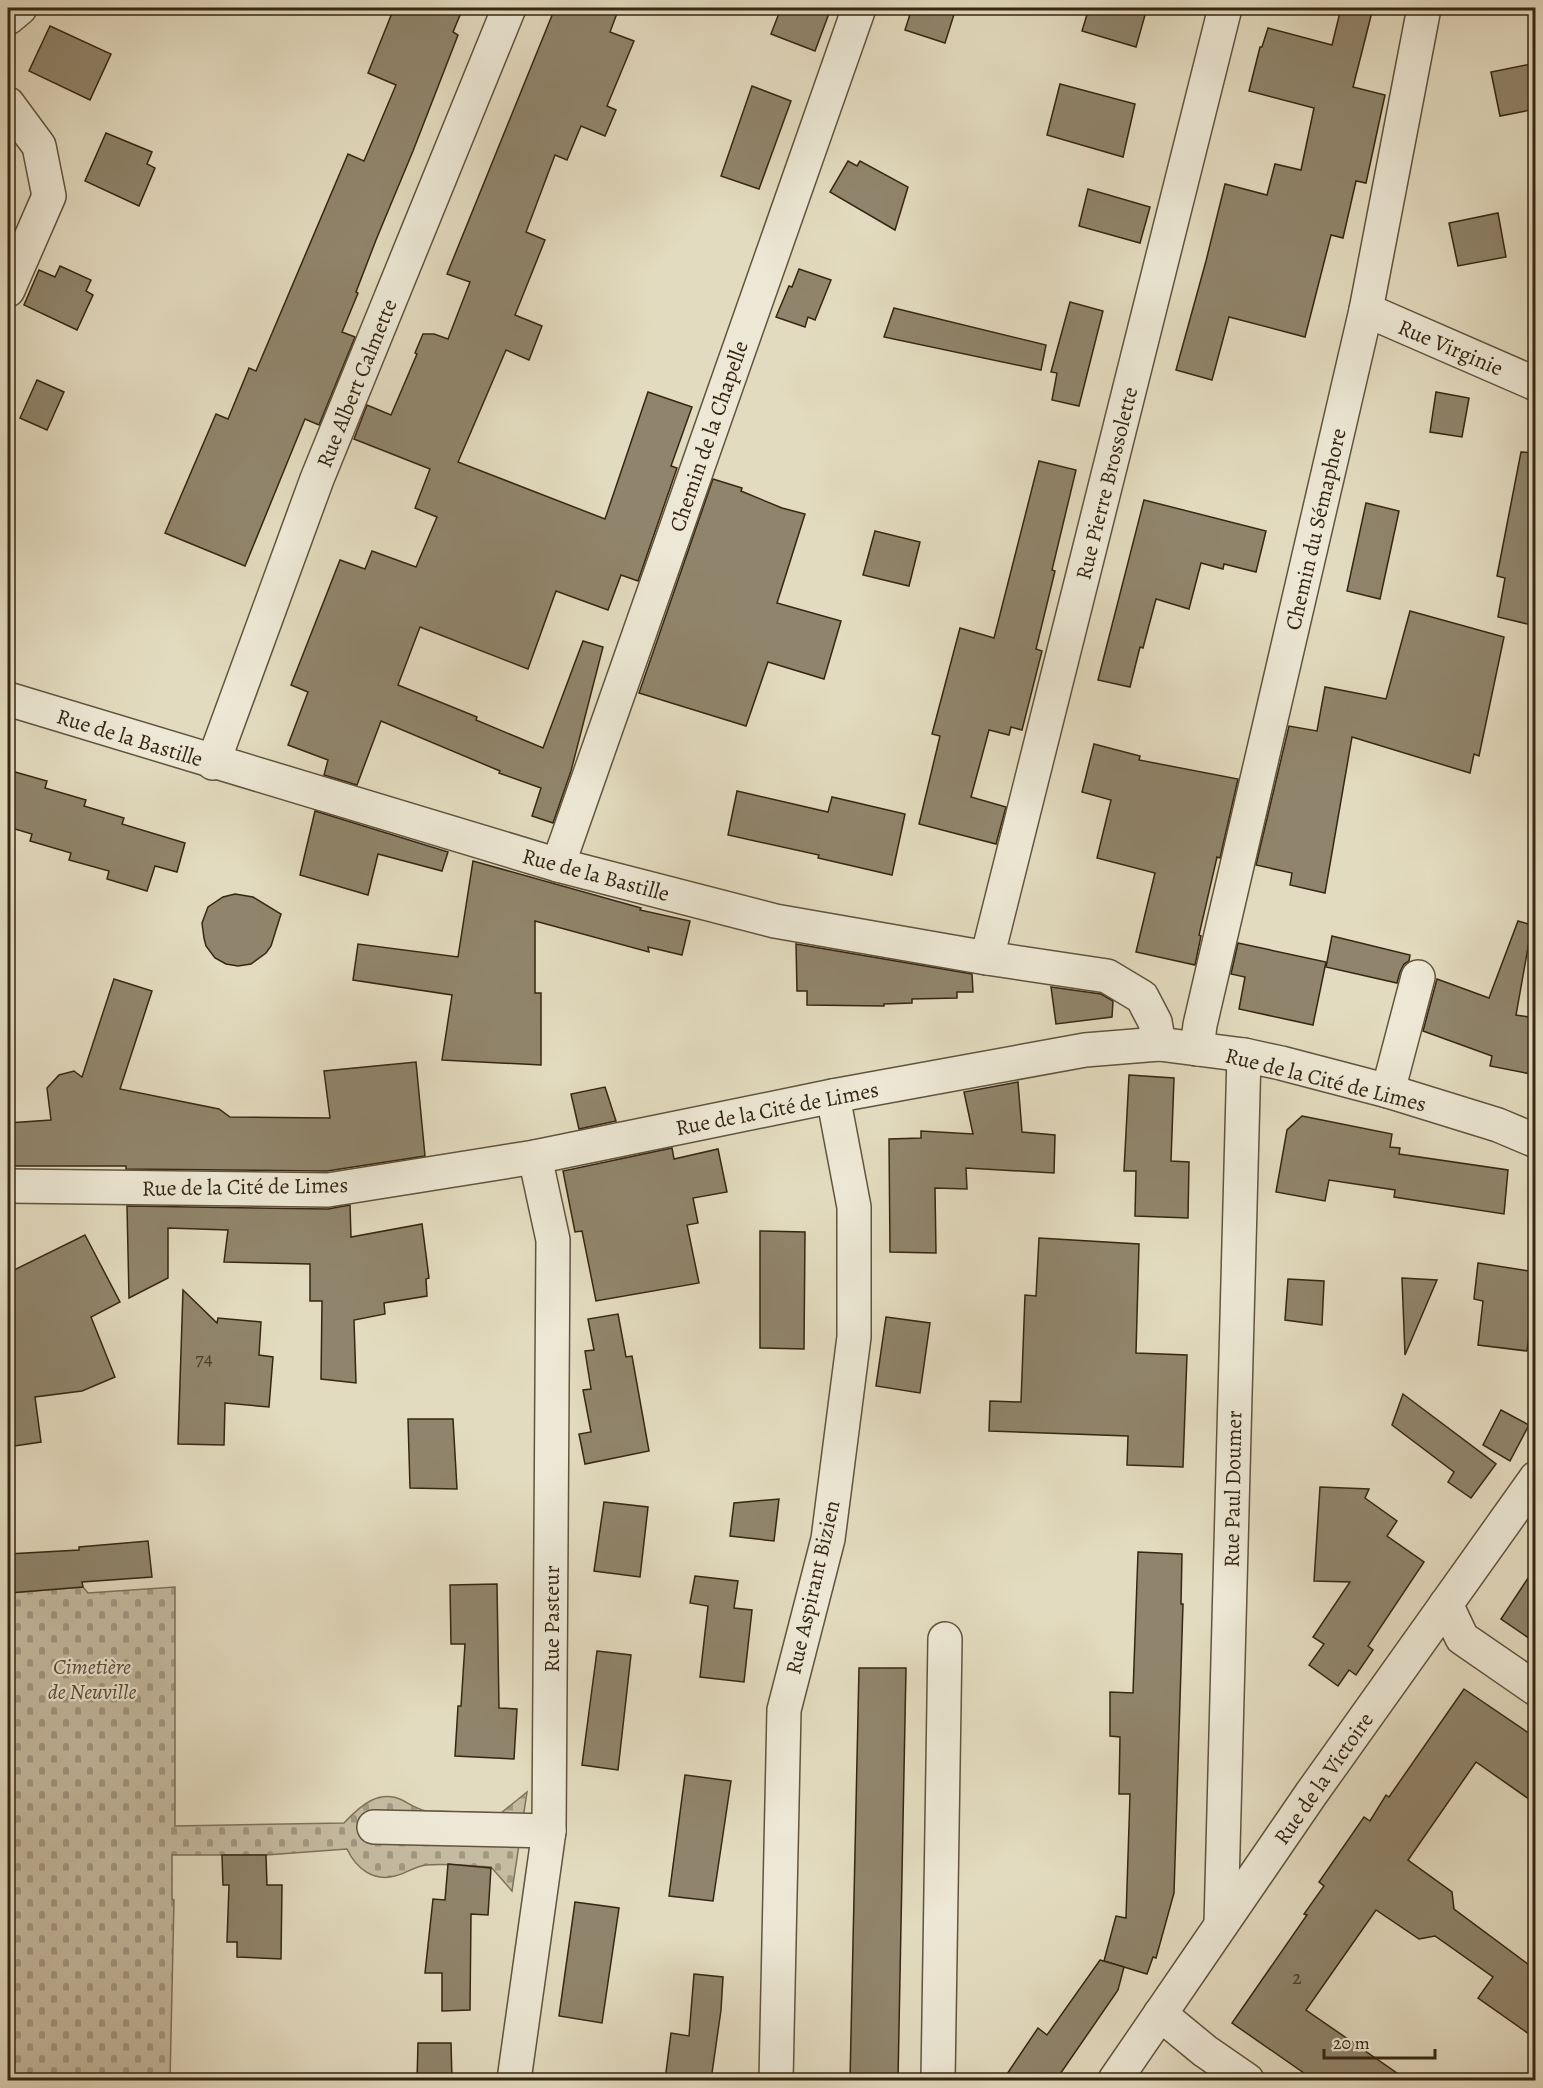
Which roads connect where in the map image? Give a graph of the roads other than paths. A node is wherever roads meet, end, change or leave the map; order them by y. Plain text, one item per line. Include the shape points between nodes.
1 (20, 8) edge
2 (509, 8) edge
3 (859, 8) edge
4 (1225, 8) edge
5 (1424, 8) edge
6 (8, 18) edge
7 (8, 104) edge
8 (8, 290) edge
9 (1366, 310) junction
10 (1536, 384) edge
11 (8, 699) edge
12 (213, 763) junction
13 (558, 865) junction
14 (987, 958) junction
15 (1418, 977) dead end
16 (1159, 1044) junction
17 (1197, 1049) junction
18 (1244, 1055) junction
19 (1388, 1091) junction
20 (833, 1096) junction
21 (1536, 1141) edge
22 (535, 1156) junction
23 (8, 1186) edge
24 (1536, 1478) edge
25 (1446, 1604) junction
26 (945, 1639) dead end
27 (1536, 1689) edge
28 (374, 1827) dead end
29 (549, 1831) junction
30 (1221, 1924) junction
31 (1160, 2014) junction
32 (514, 2080) edge
33 (776, 2080) edge
34 (938, 2080) edge
35 (1115, 2080) edge
36 (1247, 2080) edge

1 - 6 street
2 - 12 street, Rue Albert Calmette via 317,479
3 - 13 street, Chemin de la Chapelle
4 - 14 street, Rue Pierre Brossolette
5 - 9 street, Chemin du Sémaphore
7 - 8 street via 39,146 49,196
9 - 10 street, Rue Virginie
9 - 17 street, Chemin du Sémaphore
11 - 12 street, Rue de la Bastille
12 - 13 street, Rue de la Bastille
13 - 14 street, Rue de la Bastille via 776,921
14 - 16 street, Rue de la Bastille via 1107,976 1142,997 1155,1022
15 - 19 street
16 - 17 street, Rue de la Cité de Limes
16 - 20 street, Rue de la Cité de Limes via 1085,1050
17 - 18 street, Rue de la Cité de Limes
18 - 19 street, Rue de la Cité de Limes
18 - 30 street, Rue Paul Doumer
19 - 21 street, Rue de la Cité de Limes
20 - 22 street, Rue de la Cité de Limes
20 - 33 street, Rue Aspirant Bizien via 854,1207 854,1337 828,1539 784,1710
22 - 23 street, Rue de la Cité de Limes via 328,1190
22 - 29 street, Rue Pasteur via 553,1240
24 - 25 street, Rue de la Victoire
25 - 27 street via 1462,1638
25 - 30 street, Rue de la Victoire
26 - 34 street
28 - 29 street
29 - 32 street, Rue Pasteur
30 - 31 street, Rue de la Victoire
31 - 35 street, Rue de la Victoire
31 - 36 street via 1205,2052

